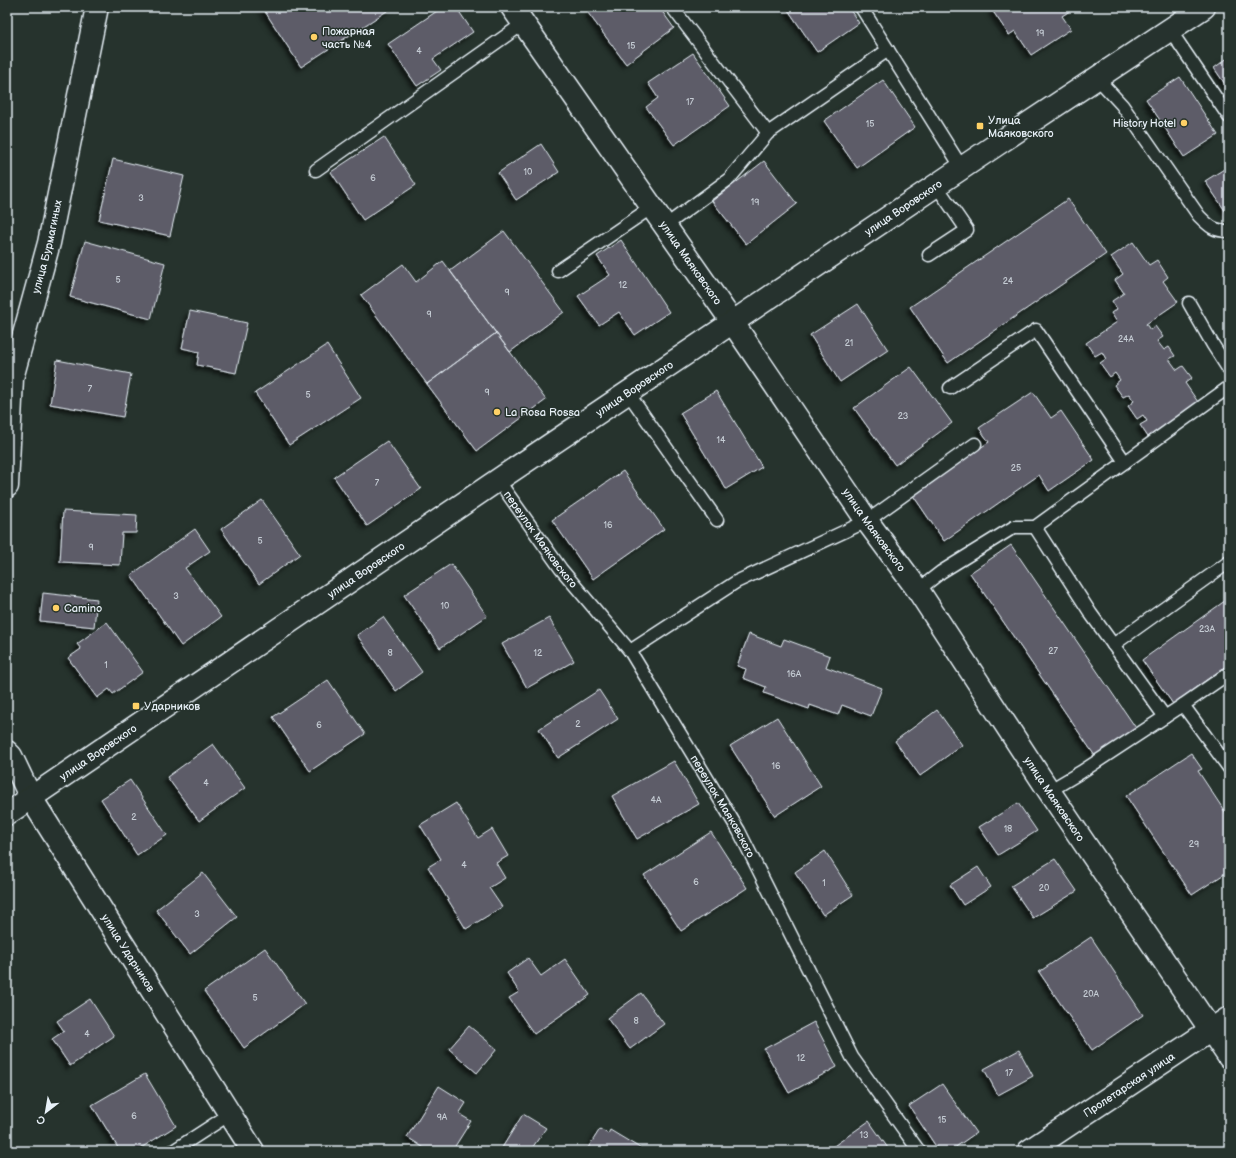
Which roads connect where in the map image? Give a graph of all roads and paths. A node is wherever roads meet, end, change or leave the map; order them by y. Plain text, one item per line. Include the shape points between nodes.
1 (96, 7) edge
2 (672, 7) edge
3 (861, 7) edge
4 (1203, 7) edge
5 (518, 15) edge
6 (1170, 30) junction
7 (888, 50) junction
8 (1097, 78) junction
9 (1229, 117) edge
10 (768, 133) junction
11 (962, 168) junction
12 (316, 170) dead end
13 (936, 185) junction
14 (652, 207) junction
15 (665, 226) junction
16 (1229, 231) edge
17 (928, 255) dead end
18 (558, 271) dead end
19 (1189, 303) dead end
20 (733, 323) junction
21 (1229, 370) edge
22 (1229, 387) edge
23 (950, 388) dead end
24 (628, 393) junction
25 (975, 444) dead end
26 (1125, 462) junction
27 (498, 480) junction
28 (7, 486) edge
29 (717, 520) dead end
30 (867, 521) junction
31 (1035, 527) junction
32 (1229, 562) edge
33 (918, 590) junction
34 (1113, 645) junction
35 (630, 651) junction
36 (1229, 673) edge
37 (1183, 705) junction
38 (1165, 717) junction
39 (7, 752) edge
40 (1229, 768) edge
41 (1049, 791) junction
42 (31, 798) junction
43 (7, 814) edge
44 (1229, 1018) edge
45 (1211, 1031) junction
46 (1229, 1057) edge
47 (230, 1114) junction
48 (173, 1151) edge
49 (253, 1151) edge
50 (919, 1151) edge
51 (1029, 1151) edge

1 - 28 street, улица Бурмагиных via 49,243 12,378
2 - 10 lane
3 - 7 lane
4 - 6 street, улица Воровского
5 - 12 lane
5 - 14 street, улица Маяковского
6 - 8 street, улица Воровского
6 - 9 lane
7 - 10 lane
7 - 11 lane
8 - 11 street, улица Воровского
8 - 16 lane via 1122,105 1199,216 1219,231
10 - 15 lane via 729,179
11 - 13 street, улица Воровского
13 - 17 lane via 967,230
13 - 20 street, улица Воровского
14 - 15 street, улица Маяковского
14 - 18 lane
15 - 20 street, улица Маяковского
19 - 21 lane
20 - 24 street, улица Воровского
20 - 30 street, улица Маяковского
22 - 26 lane
23 - 26 lane via 1036,330
24 - 27 street, улица Воровского
24 - 29 lane
25 - 30 lane
26 - 31 lane
27 - 35 lane, переулок Маяковского via 561,569
27 - 42 street, улица Воровского
30 - 33 street, улица Маяковского
30 - 35 lane via 736,582
31 - 33 lane via 1014,527 941,572
31 - 34 lane
32 - 34 lane
33 - 41 street, улица Маяковского
34 - 38 lane
35 - 50 lane, переулок Маяковского via 739,831 852,1057
36 - 37 lane
37 - 38 lane
37 - 40 lane
38 - 41 lane
39 - 42 street, улица Ударников
41 - 45 street, улица Маяковского
42 - 43 street, улица Воровского
42 - 47 street, улица Ударников
44 - 45 street, Пролетарская улица
45 - 46 street, улица Маяковского
45 - 51 street, Пролетарская улица
47 - 48 lane
47 - 49 street, улица Ударников

